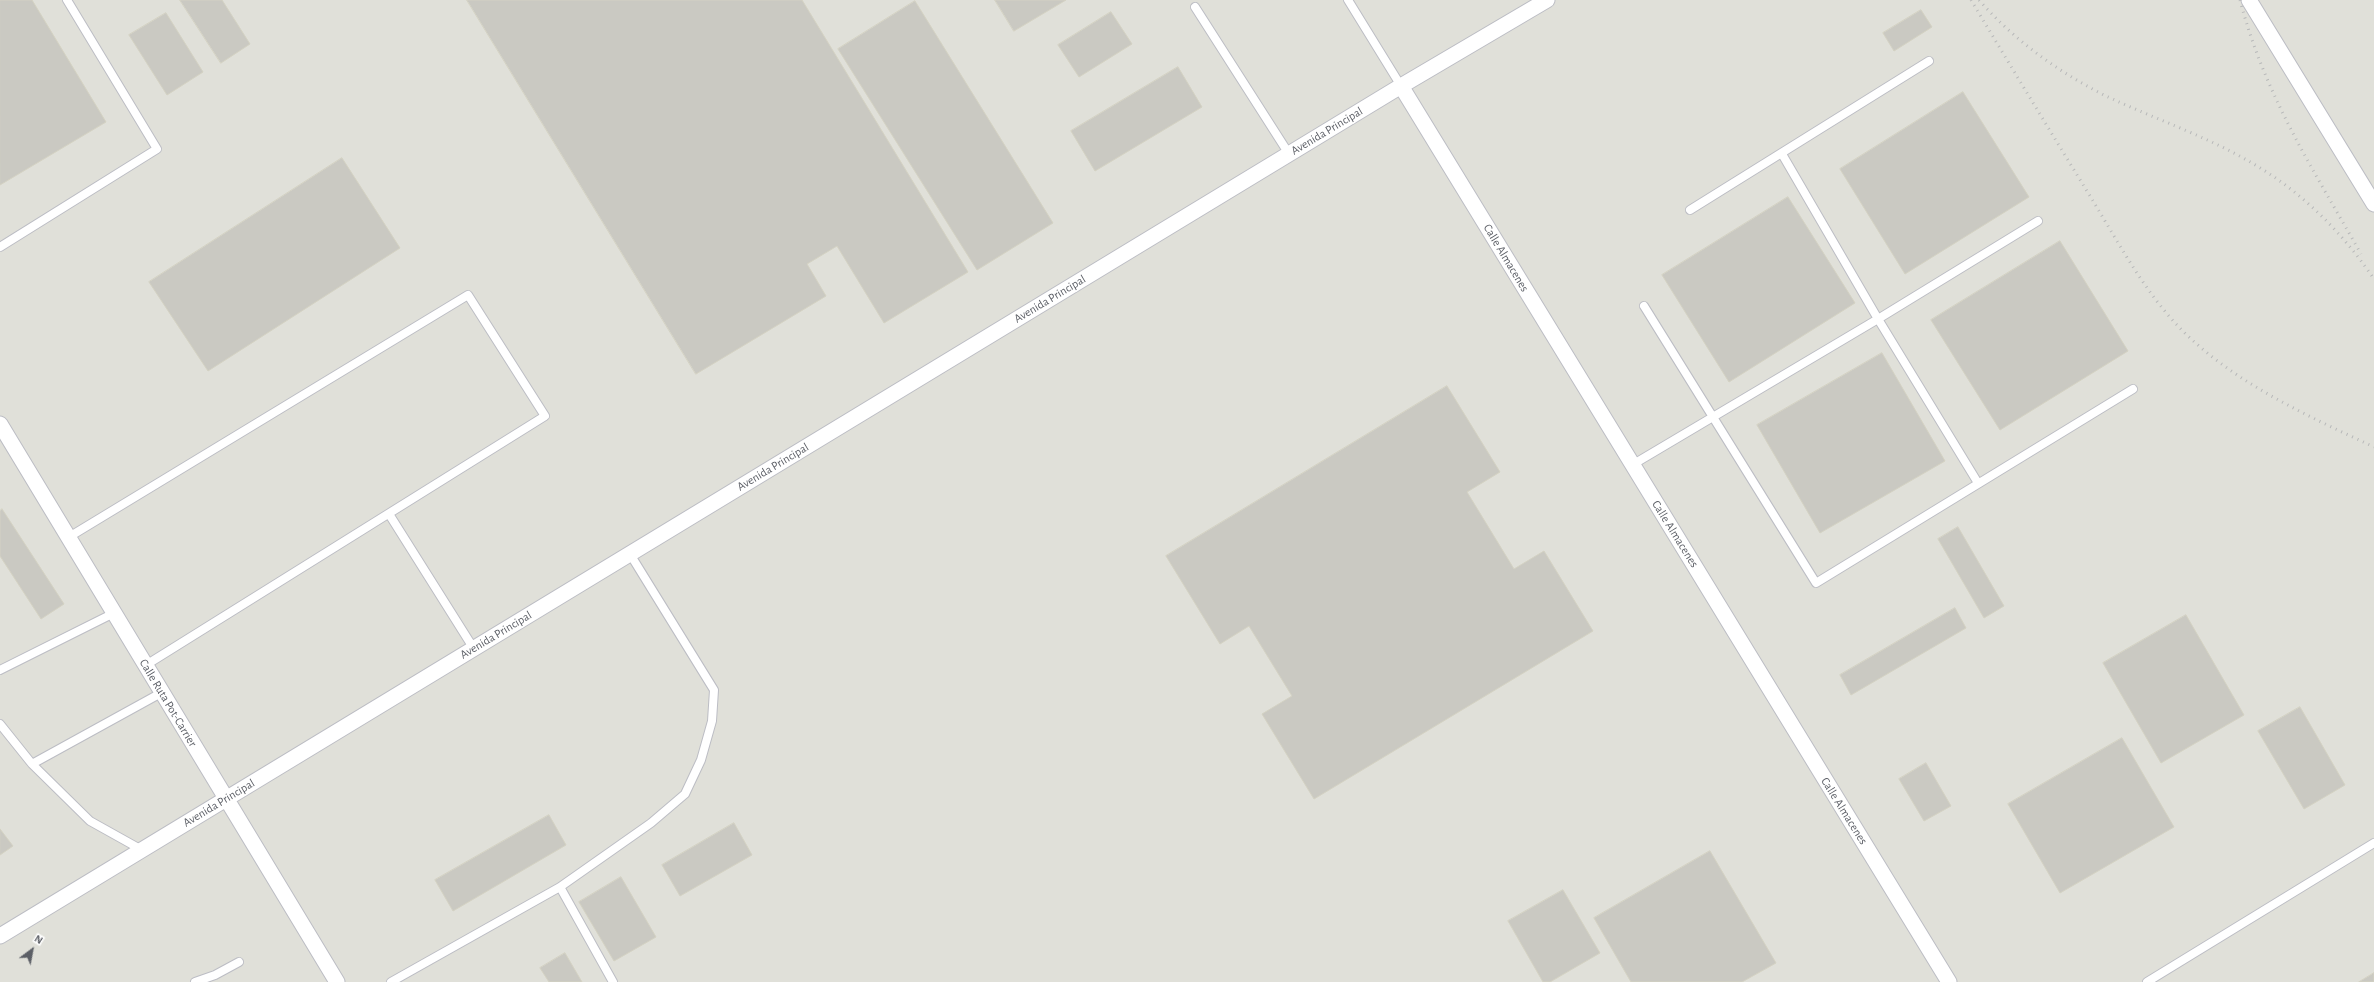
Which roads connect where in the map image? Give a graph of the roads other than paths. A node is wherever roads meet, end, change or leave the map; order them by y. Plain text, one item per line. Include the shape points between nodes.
1 (67, 0) edge
2 (1348, 0) edge
3 (1547, 0) edge
4 (2249, 0) edge
5 (1195, 7) dead end
6 (1929, 61) dead end
7 (1401, 86) junction
8 (1289, 154) junction
9 (1782, 154) junction
10 (2374, 204) edge
11 (1690, 210) dead end
12 (2038, 220) dead end
13 (0, 247) edge
14 (1644, 306) dead end
15 (1878, 319) junction
16 (2133, 389) dead end
17 (1713, 417) junction
18 (0, 424) edge
19 (1632, 465) junction
20 (1978, 483) junction
21 (389, 514) junction
22 (69, 537) junction
23 (630, 554) junction
24 (114, 613) junction
25 (474, 649) junction
26 (146, 665) junction
27 (0, 670) edge
28 (161, 693) junction
29 (0, 724) edge
30 (32, 764) junction
31 (227, 798) junction
32 (2374, 843) edge
33 (142, 850) junction
34 (560, 886) junction
35 (0, 936) edge
36 (239, 962) dead end
37 (195, 982) edge
38 (337, 982) edge
39 (391, 982) edge
40 (613, 982) edge
41 (1949, 982) edge
42 (2147, 982) edge

1 - 13 lane via 157,149
2 - 7 lane
3 - 7 street, Avenida Principal
4 - 10 street
5 - 8 lane
6 - 9 lane
7 - 8 street, Avenida Principal
7 - 19 street, Calle Almacenes
8 - 23 street, Avenida Principal
9 - 11 lane
9 - 15 lane
12 - 15 lane
14 - 17 lane
15 - 17 lane
15 - 20 lane
16 - 20 lane
17 - 19 lane
17 - 20 lane via 1816,583
18 - 22 street, Calle Ruta Pot-Carrier
19 - 41 street, Calle Almacenes
21 - 22 lane via 545,416 468,295
21 - 25 lane
21 - 26 lane
22 - 24 street, Calle Ruta Pot-Carrier
23 - 25 street, Avenida Principal
23 - 34 lane via 714,690 712,721 700,760 685,794 651,823
24 - 26 street, Calle Ruta Pot-Carrier
24 - 27 lane
25 - 31 street, Avenida Principal
26 - 28 street, Calle Ruta Pot-Carrier
28 - 30 lane
28 - 31 street, Calle Ruta Pot-Carrier
29 - 30 lane
30 - 33 lane via 90,821
31 - 33 street, Avenida Principal
31 - 38 street, Calle Ruta Pot-Carrier
32 - 42 lane
33 - 35 street, Avenida Principal
34 - 39 lane
34 - 40 lane
36 - 37 lane

